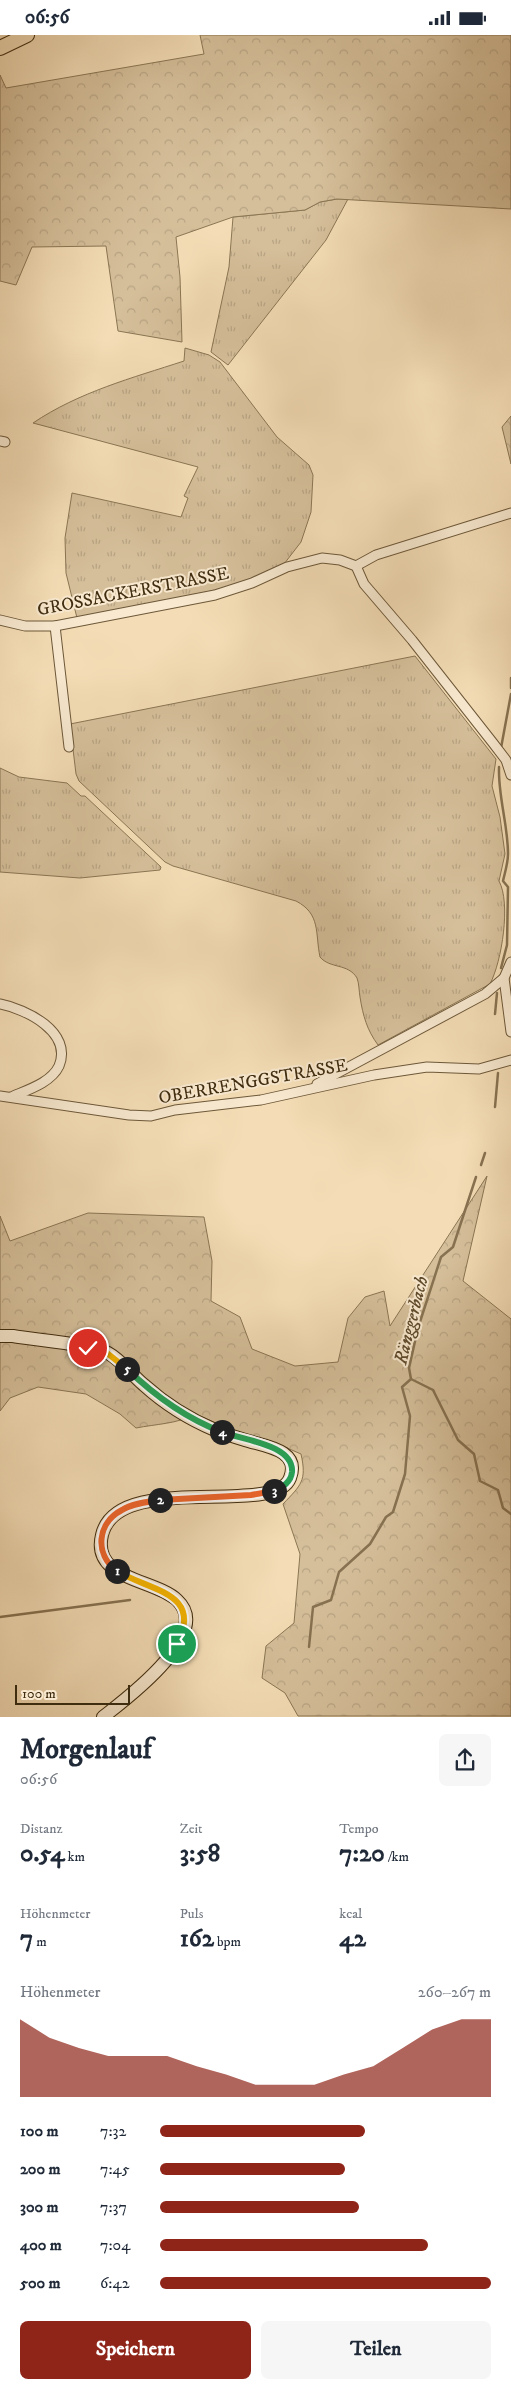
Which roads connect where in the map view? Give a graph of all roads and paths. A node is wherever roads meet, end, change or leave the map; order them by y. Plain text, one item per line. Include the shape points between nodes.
1 (27, 35) edge
2 (0, 48) edge
3 (511, 513) edge
4 (356, 566) junction
5 (0, 620) edge
6 (55, 626) junction
7 (69, 747) dead end
8 (511, 775) edge
9 (511, 962) edge
10 (504, 978) junction
11 (0, 1004) edge
12 (511, 1032) edge
13 (511, 1060) edge
14 (308, 1089) junction
15 (0, 1096) edge
16 (10, 1097) junction
17 (0, 1335) edge
18 (103, 1717) edge

1 - 2 main road
3 - 4 street via 376,555
4 - 6 street, GROSSACKERSTRASSE via 322,557 215,595
4 - 8 street via 364,584 493,743 506,761
5 - 6 street, GROSSACKERSTRASSE via 25,626
6 - 7 street
9 - 10 street
10 - 12 street
10 - 14 street via 486,994
11 - 16 street via 19,1008 42,1021 60,1048 58,1066 53,1074
13 - 14 street, OBERRENGGSTRASSE via 488,1068 427,1067
14 - 16 street, OBERRENGGSTRASSE via 261,1100 175,1110 152,1116
15 - 16 street, OBERRENGGSTRASSE
17 - 18 main road via 107,1353 180,1412 229,1435 281,1451 291,1465 290,1479 274,1491 156,1501 130,1506 108,1520 101,1545 108,1563 127,1577 173,1597 181,1605 185,1619 177,1644 158,1670

